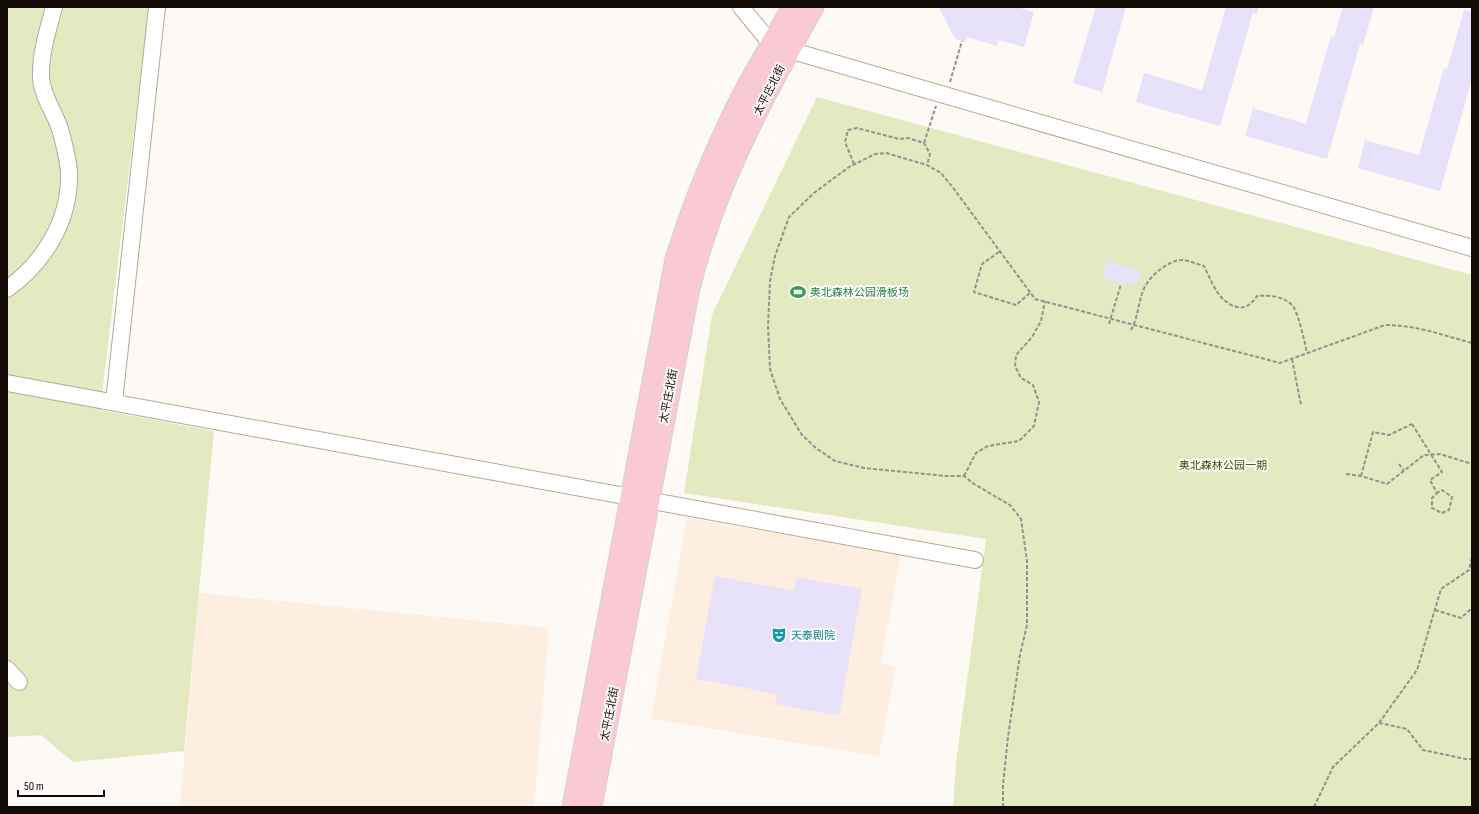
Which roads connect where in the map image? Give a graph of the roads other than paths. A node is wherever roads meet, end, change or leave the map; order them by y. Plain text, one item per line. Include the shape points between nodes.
1 (54, 7) edge
2 (157, 7) edge
3 (741, 7) edge
4 (793, 7) edge
5 (813, 7) edge
6 (781, 48) junction
7 (1472, 248) edge
8 (7, 289) edge
9 (7, 383) edge
10 (114, 402) junction
11 (640, 500) junction
12 (975, 560) dead end
13 (7, 669) edge
14 (19, 682) dead end
15 (573, 807) edge
16 (591, 807) edge

1 - 8 street via 42,56 41,80 60,130 69,173 67,195 61,221 48,247 32,267
2 - 10 street
3 - 6 street
4 - 6 main road, 太平庄北街
5 - 6 main road, 太平庄北街
6 - 7 street
6 - 11 main road, 太平庄北街 via 751,79 714,155 676,259
9 - 10 street
10 - 11 street
11 - 12 street
11 - 15 main road, 太平庄北街
11 - 16 main road, 太平庄北街
13 - 14 street

